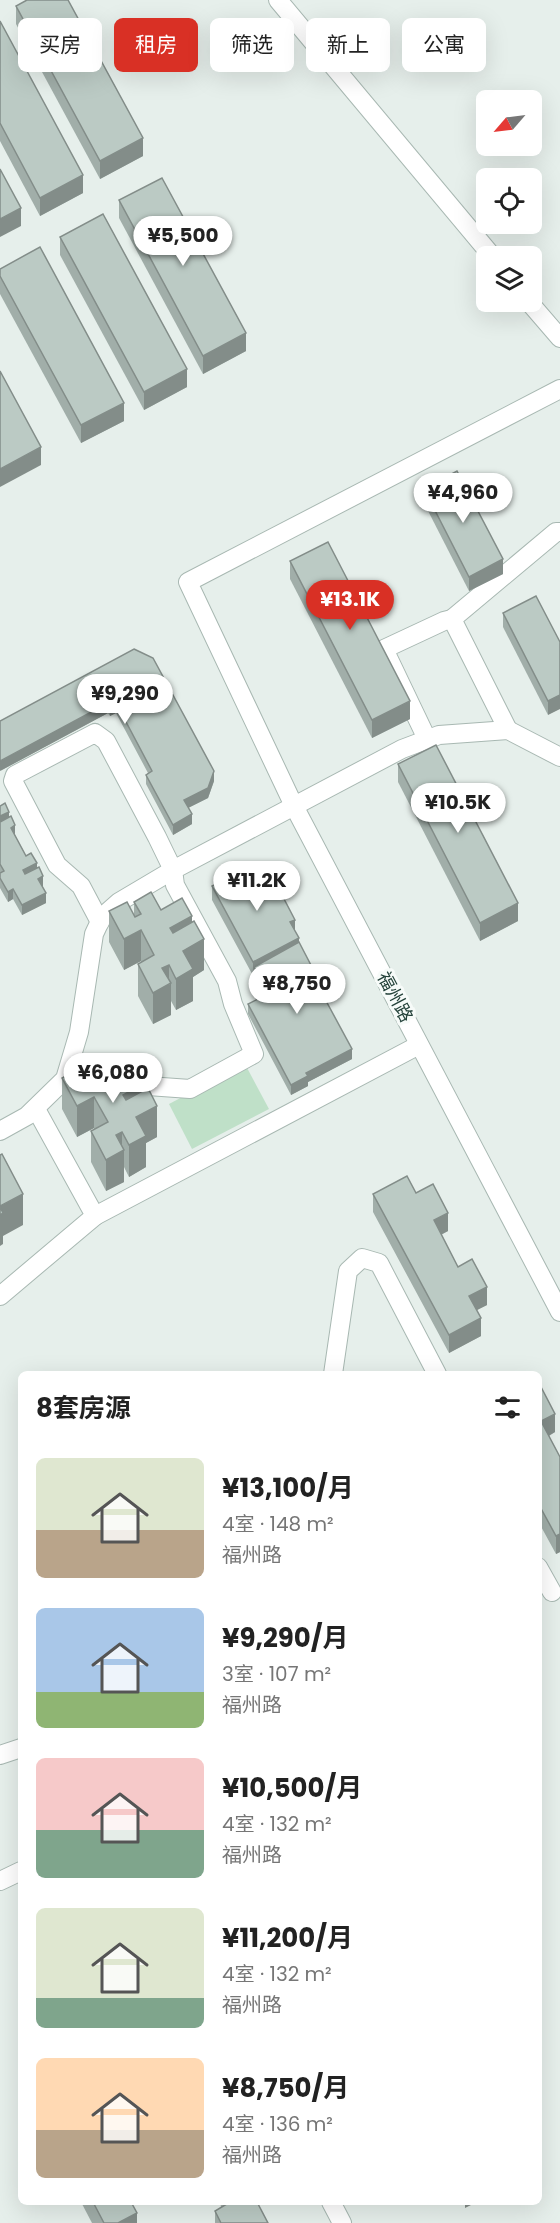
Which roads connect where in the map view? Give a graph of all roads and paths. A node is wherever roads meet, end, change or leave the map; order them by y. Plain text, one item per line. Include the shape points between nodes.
1 (279, 0) edge
2 (484, 246) edge
3 (538, 312) edge
4 (560, 338) edge
5 (560, 389) edge
6 (560, 532) edge
7 (452, 619) junction
8 (508, 730) junction
9 (427, 739) junction
10 (560, 757) edge
11 (294, 806) junction
12 (172, 870) junction
13 (100, 922) junction
14 (420, 1045) junction
15 (66, 1079) junction
16 (36, 1109) junction
17 (0, 1131) edge
18 (95, 1216) junction
19 (0, 1296) edge
20 (560, 1312) edge
21 (333, 1371) edge
22 (435, 1371) edge
23 (542, 1576) edge
24 (550, 1593) edge
25 (18, 1749) edge
26 (0, 1755) edge
27 (18, 1872) edge
28 (0, 1881) edge
29 (333, 2205) edge
30 (342, 2223) edge

1 - 2 street
3 - 4 street
5 - 11 street, 福州路 via 188,582
6 - 7 street
7 - 8 street
7 - 9 street via 384,649
8 - 9 street
8 - 10 street
9 - 11 street
11 - 12 street
11 - 14 street, 福州路
12 - 13 street via 119,902
12 - 13 street via 100,735 95,733 15,775 15,787 57,865 81,886
12 - 15 street via 175,885 227,981 254,1054 190,1089
13 - 15 street via 93,934 80,1032
14 - 18 street
14 - 20 street, 福州路
15 - 16 street
16 - 17 street
16 - 18 street
18 - 19 street
21 - 22 street via 348,1271 362,1258 379,1263
23 - 24 street
25 - 26 street
27 - 28 street
29 - 30 street

